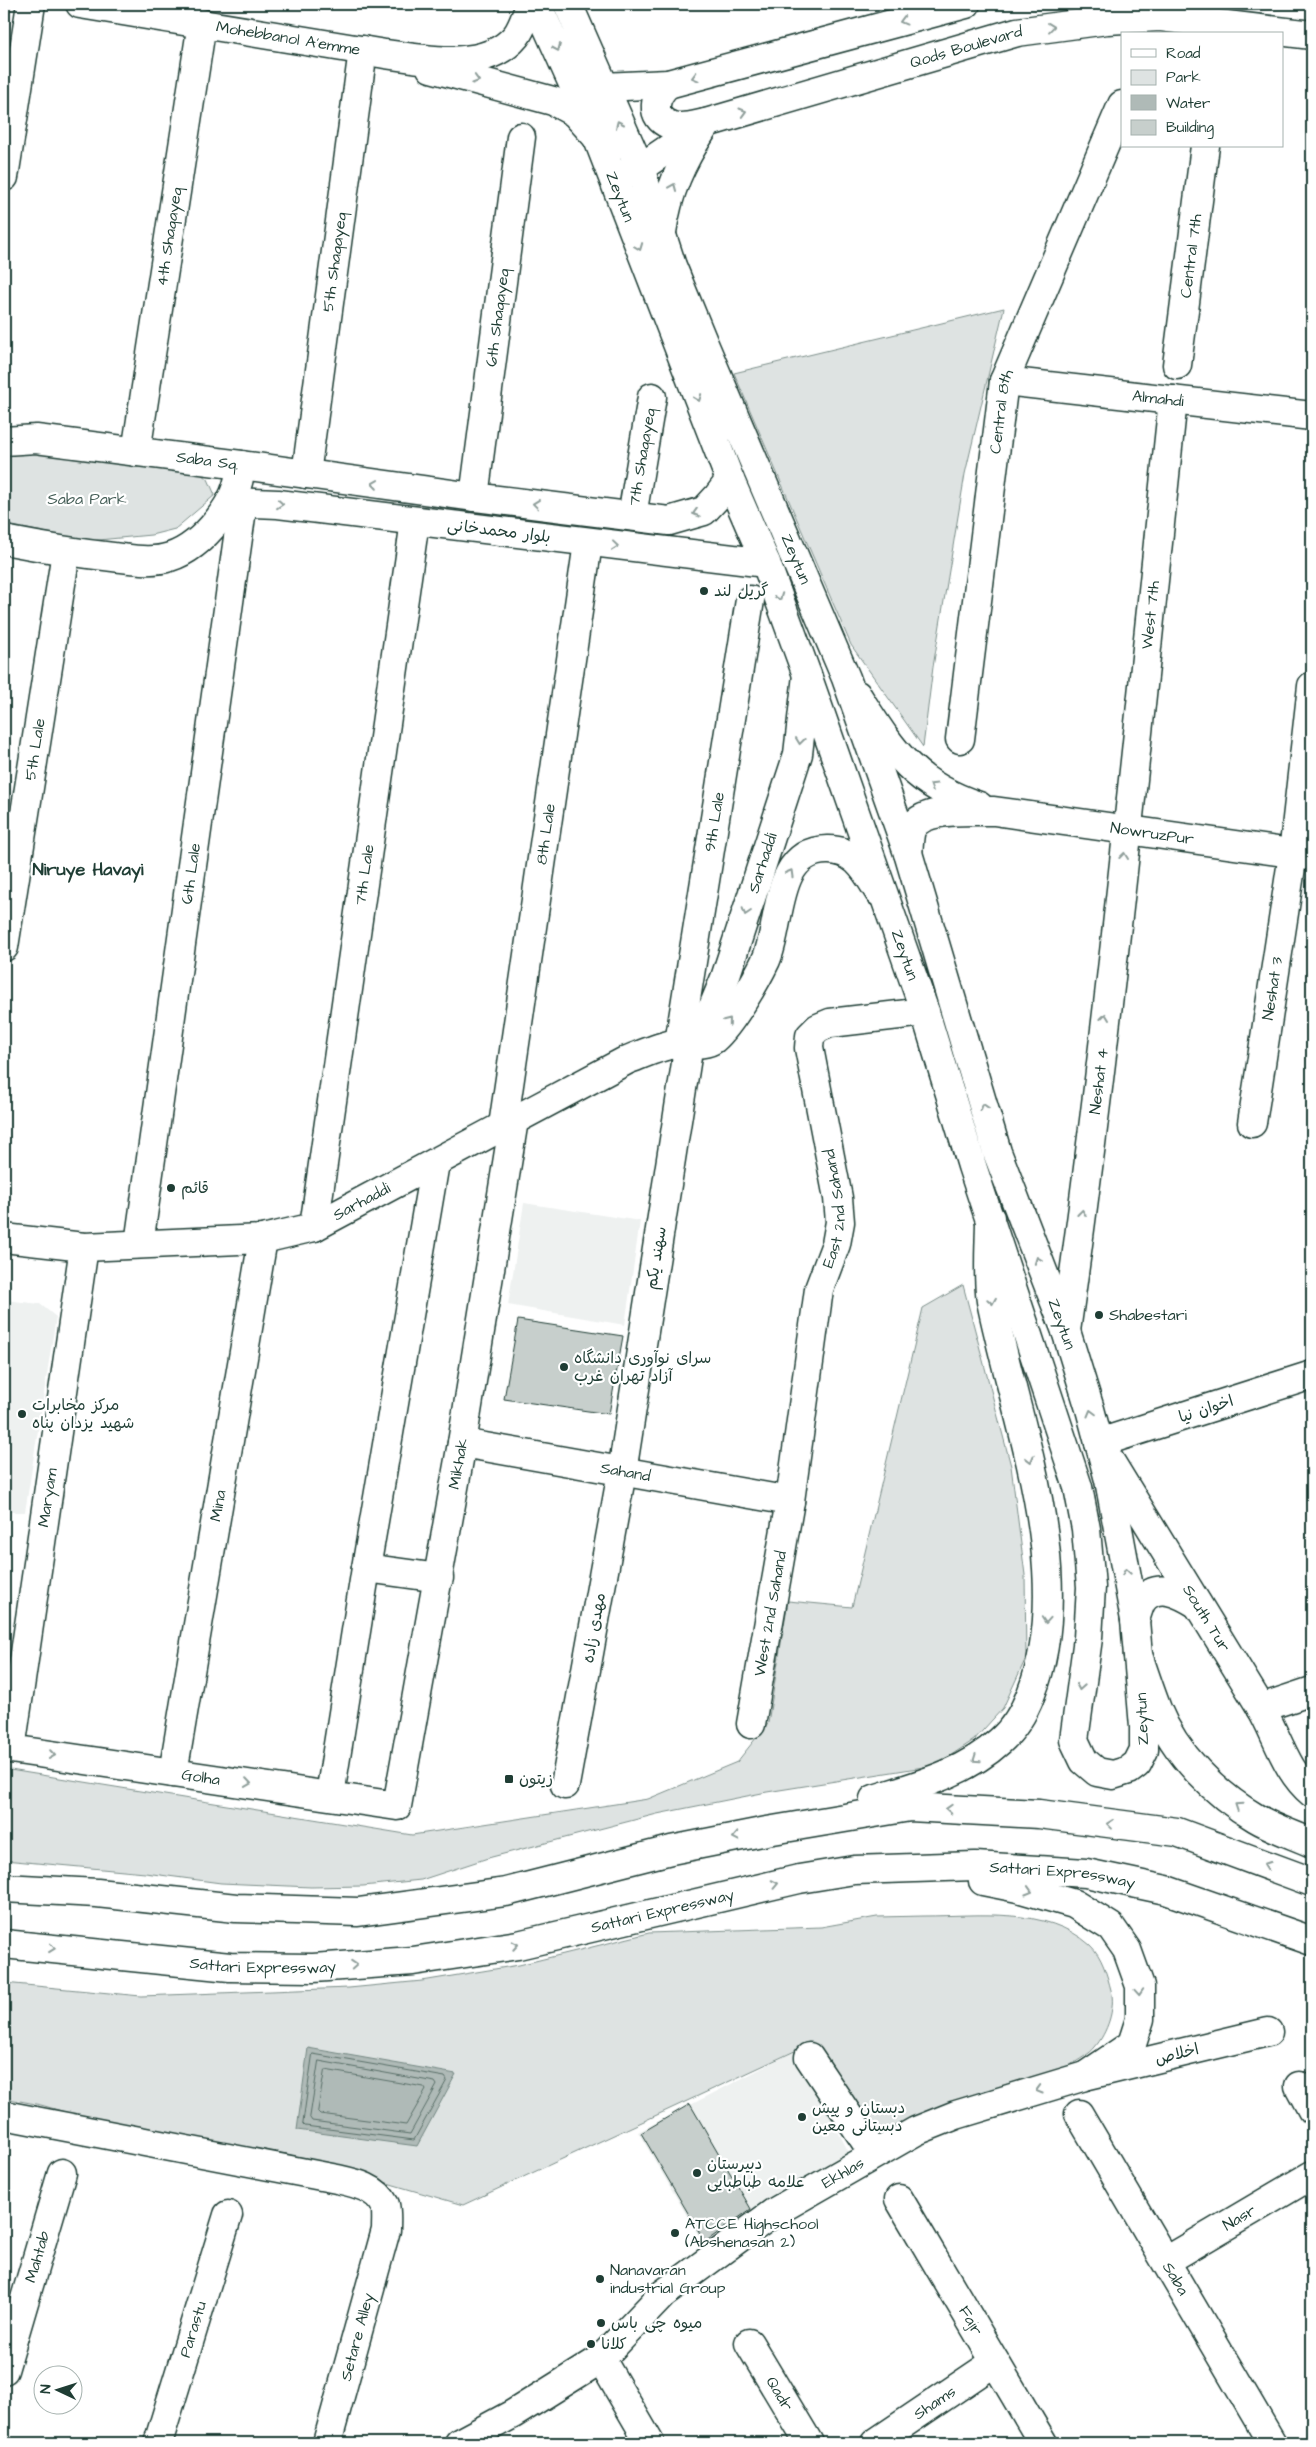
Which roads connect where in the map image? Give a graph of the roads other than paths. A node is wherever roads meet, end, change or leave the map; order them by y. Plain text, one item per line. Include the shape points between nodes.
1 (31, 4) edge
2 (80, 4) edge
3 (531, 4) edge
4 (537, 4) edge
5 (568, 4) edge
6 (966, 4) edge
7 (202, 23) junction
8 (1156, 25) edge
9 (1220, 28) edge
10 (1273, 32) edge
11 (1284, 33) edge
12 (1312, 35) edge
13 (371, 52) junction
14 (668, 84) junction
15 (603, 87) junction
16 (1121, 107) edge
17 (706, 123) junction
18 (521, 137) dead end
19 (599, 142) junction
20 (1205, 148) edge
21 (640, 168) junction
22 (4, 176) edge
23 (612, 178) junction
24 (661, 234) junction
25 (1177, 365) dead end
26 (1004, 381) junction
27 (652, 397) dead end
28 (1173, 400) junction
29 (1312, 416) edge
30 (4, 441) edge
31 (136, 452) junction
32 (241, 465) junction
33 (306, 474) junction
34 (730, 480) junction
35 (474, 497) junction
36 (237, 502) junction
37 (643, 517) junction
38 (415, 521) junction
39 (4, 540) edge
40 (588, 543) junction
41 (650, 550) junction
42 (66, 552) junction
43 (766, 563) junction
44 (750, 600) dead end
45 (808, 675) junction
46 (846, 678) junction
47 (1312, 686) edge
48 (960, 739) dead end
49 (994, 811) junction
50 (1127, 829) junction
51 (908, 853) junction
52 (1302, 855) edge
53 (885, 901) junction
54 (4, 947) edge
55 (925, 1012) junction
56 (684, 1044) junction
57 (509, 1123) junction
58 (1252, 1123) dead end
59 (435, 1164) junction
60 (990, 1218) junction
61 (314, 1228) junction
62 (4, 1238) edge
63 (263, 1239) junction
64 (139, 1244) junction
65 (84, 1247) junction
66 (1066, 1331) junction
67 (1312, 1376) edge
68 (1099, 1443) junction
69 (462, 1444) junction
70 (622, 1472) junction
71 (790, 1501) junction
72 (366, 1568) junction
73 (439, 1578) junction
74 (1197, 1604) junction
75 (1135, 1620) junction
76 (1138, 1655) junction
77 (1312, 1691) edge
78 (1261, 1708) junction
79 (751, 1724) dead end
80 (7, 1749) edge
81 (173, 1773) junction
82 (565, 1785) dead end
83 (1312, 1794) edge
84 (330, 1795) junction
85 (397, 1806) joint
86 (767, 1831) junction
87 (1312, 1843) edge
88 (913, 1866) junction
89 (1312, 1882) edge
90 (4, 1888) edge
91 (1312, 1941) edge
92 (4, 1944) edge
93 (1268, 2032) dead end
94 (808, 2057) dead end
95 (1085, 2076) junction
96 (1299, 2086) dead end
97 (1312, 2110) edge
98 (1079, 2114) dead end
99 (4, 2115) edge
100 (874, 2154) junction
101 (62, 2173) dead end
102 (1312, 2175) edge
103 (899, 2199) dead end
104 (228, 2215) dead end
105 (1166, 2262) junction
106 (750, 2343) dead end
107 (601, 2359) junction
108 (995, 2362) junction
109 (4, 2370) edge
110 (513, 2414) junction
111 (158, 2443) edge
112 (327, 2443) edge
113 (459, 2443) edge
114 (504, 2443) edge
115 (650, 2443) edge
116 (809, 2443) edge
117 (875, 2443) edge
118 (1043, 2443) edge
119 (1272, 2443) edge

1 - 22 main road
2 - 7 main road, Mohebbanol A'emme
3 - 13 main road via 516,35 491,55 426,59
4 -> 19 main road, Zeytun
5 - 15 main road, Zeytun
6 -> 14 main road
7 - 13 main road, Mohebbanol A'emme
7 - 31 main road, 4th Shaqayeq
8 - 9 main road, Qods Boulevard
17 -> 8 main road, Qods Boulevard via 1017,32 1108,20
9 - 10 main road, Qods Boulevard
11 - 12 main road, Qods Boulevard
13 -> 19 main road via 553,101 588,124
13 - 33 main road, 5th Shaqayeq
14 - 15 main road
14 - 17 main road via 655,101 661,120 676,126
21 -> 15 main road, Zeytun
16 - 26 main road, Central 8th
17 - 21 main road, Qods Boulevard
24 -> 17 main road via 666,201 686,156
18 - 35 main road, 6th Shaqayeq
19 - 23 main road, Zeytun
20 - 25 main road, Central 7th
21 - 23 main road, Qods Boulevard
21 - 24 main road, Zeytun
23 -> 34 main road, Zeytun
24 - 46 main road, Zeytun via 704,344
26 - 28 main road, Almahdi
26 - 48 main road, Central 8th
27 - 37 main road, 7th Shaqayeq
28 - 29 main road, Almahdi
28 - 50 main road, West 7th
30 - 31 main road, Saba Sq. via 36,439
31 - 32 main road, Saba Sq.
32 - 33 main road, بلوار محمدخانی
32 - 36 main road, Saba Sq.
35 -> 33 main road, بلوار محمدخانی
34 -> 37 main road, بلوار محمدخانی via 704,511 669,521
34 - 43 main road, Zeytun
37 -> 35 main road, بلوار محمدخانی
36 -> 38 main road, بلوار محمدخانی
36 - 42 main road, Saba Sq. via 212,528 170,558 148,560
36 - 64 main road, 6th Lale
37 - 41 main road via 660,524 663,530 662,540
38 - 40 main road, بلوار محمدخانی
38 - 61 main road, 7th Lale
39 - 42 main road, Saba Sq.
40 -> 41 main road, بلوار محمدخانی
40 - 57 main road, 8th Lale
41 - 43 main road, بلوار محمدخانی
42 - 54 main road, 5th Lale
43 -> 45 main road, Zeytun
44 - 56 main road, 9th Lale
45 - 53 main road, Zeytun
45 -> 56 main road, Sarhaddi via 798,754 725,978 713,1007
49 -> 46 main road, NowruzPur via 951,797 922,779 895,752
46 - 51 main road, Zeytun
47 - 52 main road, Neshat 3
49 - 50 main road, NowruzPur
49 - 51 main road, NowruzPur via 943,812 923,816 911,829
50 - 52 main road, NowruzPur
66 -> 50 main road, Neshat 4
66 -> 51 main road, Zeytun via 997,1152
52 - 58 main road, Neshat 3
53 - 55 main road, Zeytun
56 -> 53 main road, Sarhaddi via 714,1039 736,1011 767,958 786,878 806,855 820,850 850,854 861,864
55 - 60 main road, Zeytun
55 - 71 main road, East 2nd Sahand via 830,1023 810,1036 809,1048 840,1222 820,1289
56 - 57 main road, Sarhaddi via 627,1060
56 - 70 main road, سهند يكم
57 - 59 main road, Sarhaddi
57 - 69 main road, Mikhak
59 - 61 main road, Sarhaddi
59 - 72 main road
60 -> 76 main road, Zeytun via 1078,1487 1086,1529 1091,1587 1088,1638 1074,1740 1084,1761 1097,1772 1113,1775 1129,1770 1137,1764 1144,1750
60 -> 86 main road via 991,1298 1032,1467 1045,1546 1047,1604 1044,1647 1036,1682 1022,1715 1001,1740 972,1762 929,1782
61 - 63 main road, Sarhaddi
62 - 65 main road, Sarhaddi
63 - 64 main road, Sarhaddi
63 - 81 main road, Mina
64 - 65 main road, Sarhaddi
65 - 80 main road, Maryam
68 -> 66 main road, Zeytun
67 - 68 main road, اخوان نیا
68 - 74 main road, South Tur
75 -> 68 main road, Zeytun via 1118,1522
69 - 70 main road, Sahand
69 - 73 main road, Mikhak
70 - 71 main road, Sahand
70 - 82 main road, مهدی زاده
71 - 79 main road, West 2nd Sahand
72 - 73 main road
72 - 84 main road
73 - 85 main road, Mikhak
74 - 75 main road via 1182,1594 1166,1590 1154,1592 1143,1600
74 - 78 main road, South Tur
75 - 76 main road, Zeytun
87 -> 76 main road via 1257,1819 1226,1798 1198,1772 1172,1737 1158,1711
77 - 78 main road
78 - 83 main road, South Tur via 1285,1758
80 -> 81 main road, Golha
81 -> 84 main road, Golha
84 - 85 main road, Golha
89 -> 86 main road via 1177,1832 1039,1814 910,1807
86 -> 90 main road via 671,1850 506,1892 358,1912 236,1908 97,1893
88 - 91 main road, Sattari Expressway via 975,1866 1086,1873 1166,1890
92 -> 88 main road, Sattari Expressway via 230,1967 313,1968 414,1961 518,1945 799,1879 854,1870
88 -> 95 main road via 1018,1888 1074,1904 1111,1927 1127,1950 1140,1986 1140,2019 1132,2044
93 - 95 main road, اخلاص
94 - 100 main road
95 -> 100 main road, Ekhlas via 956,2115 916,2131
96 - 97 main road
98 - 105 main road, Saba
99 - 112 main road, Setare Alley via 243,2159 359,2184 374,2192 385,2206 386,2230
100 - 107 main road, Ekhlas via 773,2213 663,2294
101 - 109 main road, Mahtab
102 - 105 main road, Nasr
103 - 108 main road, Fajr
104 - 111 main road, Parastu
105 - 119 main road, Saba
106 - 116 main road, Qadr
107 - 110 main road, Ekhlas
107 - 115 main road
108 - 117 main road, Shams
108 - 118 main road, Fajr
110 - 113 main road, Ekhlas
110 - 114 main road

